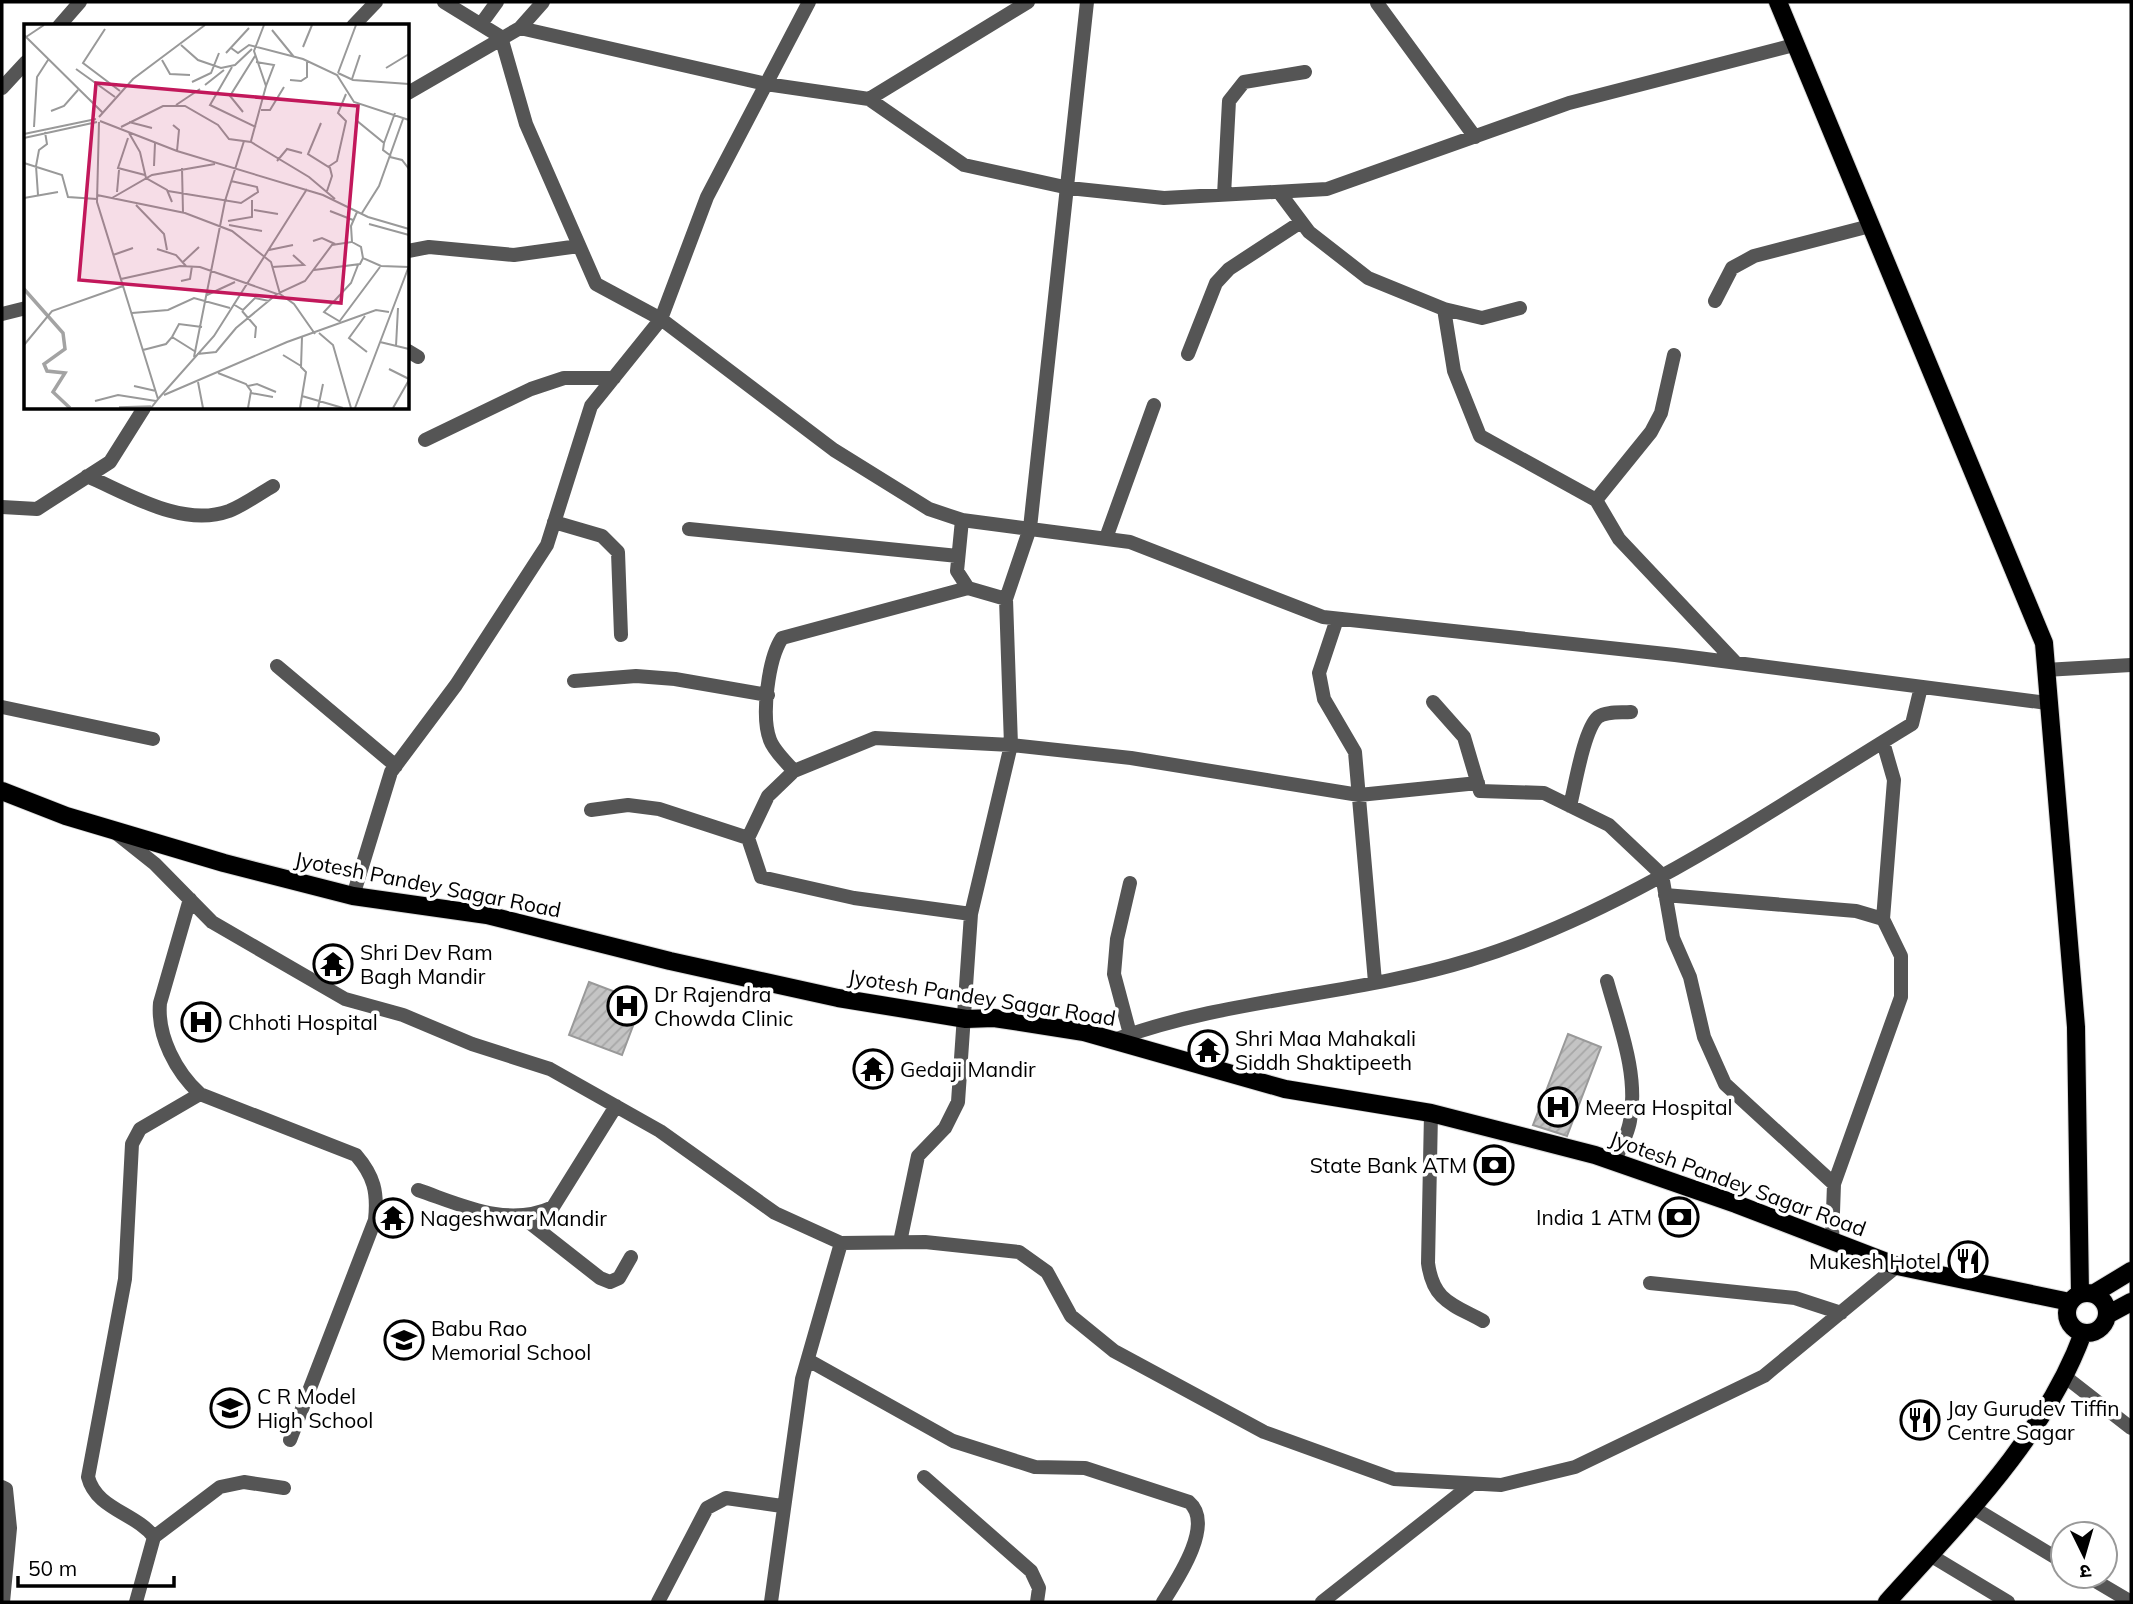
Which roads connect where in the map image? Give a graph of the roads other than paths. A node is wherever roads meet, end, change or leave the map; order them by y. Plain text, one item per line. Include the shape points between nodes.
1 (80, 2) edge
2 (376, 2) edge
3 (444, 2) edge
4 (497, 2) edge
5 (543, 2) edge
6 (809, 2) edge
7 (1028, 2) edge
8 (1087, 2) edge
9 (1377, 2) edge
10 (1778, 2) edge
11 (61, 24) edge
12 (355, 24) edge
13 (481, 24) junction
14 (520, 28) junction
15 (501, 37) junction
16 (1794, 45) junction
17 (24, 64) edge
18 (1305, 72) dead end
19 (766, 85) junction
20 (2, 88) edge
21 (410, 92) edge
22 (869, 99) junction
23 (1475, 136) junction
24 (1069, 188) junction
25 (1279, 192) junction
26 (1224, 195) junction
27 (1301, 222) junction
28 (1870, 226) junction
29 (579, 246) junction
30 (410, 250) edge
31 (1715, 301) dead end
32 (24, 308) edge
33 (1520, 308) dead end
34 (1444, 309) junction
35 (2, 314) edge
36 (661, 319) junction
37 (1188, 354) dead end
38 (1674, 355) dead end
39 (614, 378) junction
40 (1154, 405) dead end
41 (143, 410) edge
42 (425, 440) dead end
43 (87, 476) junction
44 (273, 486) dead end
45 (1596, 500) junction
46 (2, 507) edge
47 (962, 520) junction
48 (554, 522) junction
49 (1030, 528) junction
50 (689, 529) dead end
51 (1106, 538) junction
52 (958, 556) junction
53 (968, 588) junction
54 (1006, 599) junction
55 (1337, 619) junction
56 (621, 635) dead end
57 (1736, 663) junction
58 (2131, 665) edge
59 (277, 666) dead end
60 (2045, 670) junction
61 (574, 681) dead end
62 (1921, 687) junction
63 (768, 695) junction
64 (1433, 702) dead end
65 (2047, 703) junction
66 (2, 707) edge
67 (1630, 712) dead end
68 (153, 739) dead end
69 (1883, 742) junction
70 (1011, 745) junction
71 (396, 766) junction
72 (794, 771) junction
73 (1478, 783) junction
74 (2, 791) edge
75 (1359, 795) junction
76 (1570, 806) junction
77 (591, 810) dead end
78 (110, 828) junction
79 (748, 838) junction
80 (1662, 875) junction
81 (1130, 883) dead end
82 (1665, 895) junction
83 (353, 896) junction
84 (190, 899) junction
85 (971, 914) junction
86 (1883, 919) junction
87 (1607, 981) dead end
88 (1375, 982) junction
89 (966, 1019) junction
90 (1122, 1037) junction
91 (200, 1094) junction
92 (616, 1106) junction
93 (1431, 1113) junction
94 (1614, 1162) junction
95 (1833, 1184) junction
96 (418, 1190) dead end
97 (521, 1216) junction
98 (1832, 1240) junction
99 (900, 1242) junction
100 (841, 1243) junction
101 (631, 1257) dead end
102 (1897, 1266) junction
103 (2131, 1271) edge
104 (1650, 1283) dead end
105 (2081, 1297) junction
106 (2131, 1302) edge
107 (1841, 1314) junction
108 (2108, 1315) junction
109 (1483, 1321) dead end
110 (2083, 1333) junction
111 (808, 1360) junction
112 (2063, 1376) junction
113 (2131, 1427) edge
114 (290, 1440) dead end
115 (924, 1477) dead end
116 (1472, 1484) junction
117 (2, 1488) edge
118 (284, 1488) dead end
119 (782, 1506) junction
120 (1972, 1507) junction
121 (154, 1537) junction
122 (2049, 1554) edge
123 (1930, 1555) junction
124 (2111, 1590) edge
125 (3, 1602) edge
126 (136, 1602) edge
127 (658, 1602) edge
128 (771, 1602) edge
129 (1037, 1602) edge
130 (1163, 1602) edge
131 (1322, 1602) edge
132 (1887, 1602) edge
133 (2008, 1602) edge
134 (2131, 1602) edge

1 - 11 street
2 - 12 street
3 - 13 street
4 - 13 street
5 - 14 street
6 - 19 street
7 - 22 street
8 - 24 street
9 - 23 street
10 - 16 main road
13 - 15 street
14 - 15 street
14 - 19 street
15 - 21 street
15 - 29 street via 526,124
16 - 23 street via 1569,103
16 - 28 main road
17 - 20 street
18 - 26 street via 1244,82 1236,88 1229,101
19 - 22 street
19 - 36 street via 707,197
22 - 24 street via 964,164
23 - 25 street via 1327,189
24 - 26 street via 1164,198
24 - 49 street
25 - 26 street
25 - 27 street
27 - 34 street via 1368,278
27 - 37 street via 1229,269 1216,283
28 - 31 street via 1754,256 1732,268
28 - 60 main road via 2044,643
29 - 30 street via 514,255 429,247
29 - 36 street via 596,284
32 - 35 street
33 - 34 street via 1482,318
34 - 45 street via 1454,371 1480,436
36 - 39 street
36 - 47 street via 834,450 929,509
38 - 45 street via 1661,412 1651,432
39 - 42 street via 553,382
39 - 48 street via 591,406
40 - 51 street
41 - 43 street via 110,461
43 - 44 street via 168,511 197,515 228,511
43 - 46 street via 37,509
45 - 57 street via 1619,539
47 - 49 street
47 - 52 street
48 - 56 street via 602,536 618,552
48 - 71 street via 547,545 464,673
49 - 51 street
49 - 54 street
50 - 52 street
51 - 55 street via 1130,541
52 - 53 street via 957,571
53 - 54 street
53 - 63 street via 782,638
54 - 70 street
55 - 57 street
55 - 75 street via 1319,673 1324,699 1355,752
57 - 62 street
58 - 60 street
59 - 71 street
60 - 65 main road
61 - 63 street via 636,676
62 - 65 street
62 - 69 street via 1912,724
63 - 72 street via 770,743
64 - 73 street via 1464,737
65 - 105 main road via 2076,1027
66 - 68 street
67 - 76 street via 1597,718
69 - 80 street
69 - 86 street via 1894,780
70 - 72 street via 875,738
70 - 75 street via 1131,758
70 - 85 street
71 - 83 street
72 - 79 street via 768,796
73 - 75 street
73 - 76 street via 1480,791 1544,793
74 - 78 main road, Jyotesh Pandey Sagar Road
75 - 88 street
76 - 80 street via 1609,825
77 - 79 street via 628,805 659,809
78 - 83 main road, Jyotesh Pandey Sagar Road
78 - 84 street
79 - 85 street via 761,877 854,898
80 - 82 street
80 - 88 street via 1616,902 1470,960
81 - 90 street via 1114,974
82 - 86 street via 1856,911
82 - 95 street via 1673,938 1690,977 1704,1037 1725,1084
83 - 89 main road, Jyotesh Pandey Sagar Road via 487,915 838,998
84 - 91 street via 158,1021 187,1082
84 - 92 street via 212,922 345,999 403,1015 550,1069
85 - 89 street
86 - 95 street via 1901,956 1901,997
87 - 94 street via 1632,1089 1630,1122
88 - 90 street via 1151,1026
89 - 90 main road, Jyotesh Pandey Sagar Road via 994,1018
89 - 99 street via 958,1102 945,1128 918,1156
90 - 93 main road, Jyotesh Pandey Sagar Road via 1285,1089
91 - 114 street via 356,1155 375,1185 375,1220
91 - 121 street via 140,1129 132,1144 125,1279 88,1477 97,1496 148,1528
92 - 97 street via 553,1207
92 - 100 street via 703,1159 775,1213
93 - 94 main road, Jyotesh Pandey Sagar Road
93 - 109 street via 1430,1282 1437,1295
94 - 98 main road, Jyotesh Pandey Sagar Road
95 - 98 street
96 - 97 street via 496,1216
97 - 101 street via 610,1282 619,1278
98 - 102 main road, Jyotesh Pandey Sagar Road
99 - 100 street
99 - 116 street via 1019,1252 1047,1272 1071,1316 1114,1351 1264,1432 1394,1479
100 - 111 street
102 - 105 main road, Jyotesh Pandey Sagar Road
102 - 107 street
103 - 105 main road
104 - 107 street via 1795,1298
105 - 108 main road via 2104,1301
105 - 110 main road via 2068,1320
106 - 108 main road
107 - 116 street via 1763,1376 1575,1467 1501,1485
108 - 110 main road via 2096,1332
110 - 112 main road
111 - 119 street
111 - 130 street via 953,1441 1035,1467 1085,1468 1189,1502 1199,1521 1190,1555
112 - 113 street
112 - 120 main road via 2040,1418
115 - 129 street via 1031,1571 1038,1580
116 - 131 street
117 - 125 street via 6,1489 10,1528
118 - 121 street via 244,1482 220,1487
119 - 127 street via 726,1498 707,1508
119 - 128 street
120 - 122 street
120 - 123 main road
121 - 126 street
123 - 132 main road
123 - 133 street
124 - 134 street

